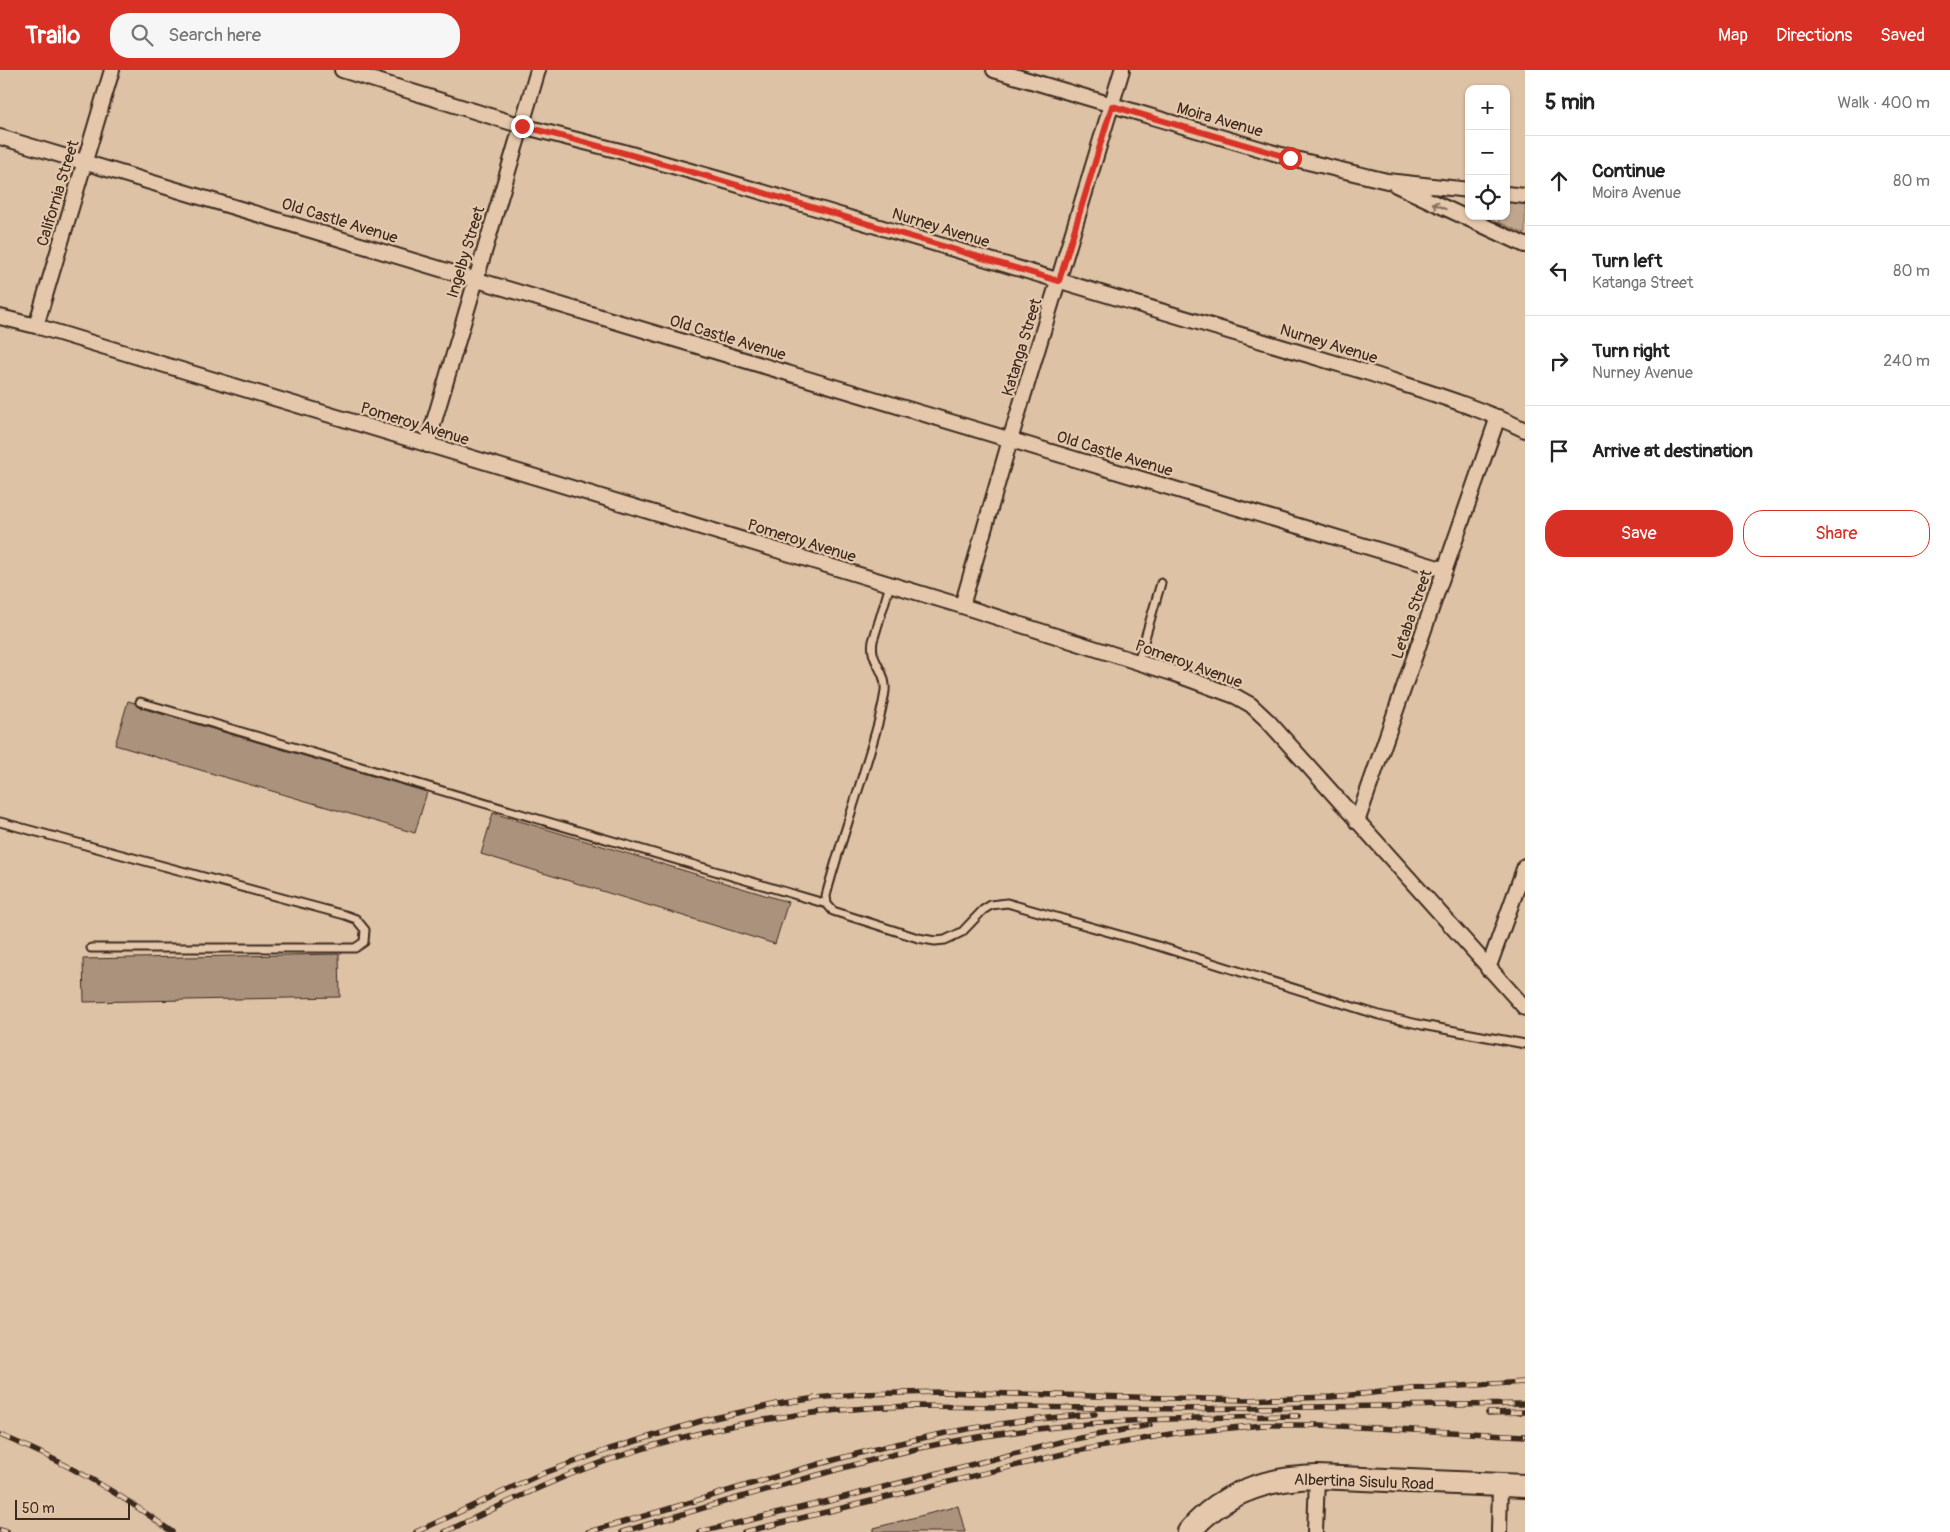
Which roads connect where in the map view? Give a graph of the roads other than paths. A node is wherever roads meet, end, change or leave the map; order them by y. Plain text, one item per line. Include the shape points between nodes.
1 (112, 70) edge
2 (342, 70) edge
3 (538, 70) edge
4 (994, 70) edge
5 (1122, 70) edge
6 (1112, 106) junction
7 (522, 126) junction
8 (0, 138) edge
9 (84, 162) junction
10 (1387, 181) junction
11 (1465, 190) edge
12 (1510, 194) edge
13 (1525, 196) edge
14 (1481, 221) edge
15 (1525, 245) edge
16 (475, 279) junction
17 (1059, 281) junction
18 (0, 317) edge
19 (36, 326) junction
20 (1498, 417) junction
21 (1525, 430) edge
22 (1010, 440) junction
23 (427, 445) junction
24 (1445, 570) junction
25 (1161, 583) dead end
26 (890, 584) junction
27 (962, 606) junction
28 (1138, 662) junction
29 (140, 702) dead end
30 (0, 822) edge
31 (1357, 822) junction
32 (1525, 866) edge
33 (827, 904) junction
34 (91, 948) dead end
35 (1488, 969) junction
36 (1525, 1008) edge
37 (1525, 1044) edge
38 (1317, 1477) junction
39 (1500, 1486) junction
40 (1525, 1486) edge
41 (1189, 1532) edge
42 (1315, 1532) edge
43 (1499, 1532) edge

1 - 9 street, California Street
2 - 7 street, Nurney Avenue
3 - 7 street, Ingelby Street
4 - 6 street, Moira Avenue
5 - 6 street, Katanga Street
6 - 10 street, Moira Avenue via 1290,158
6 - 17 street, Katanga Street
7 - 16 street, Ingelby Street
7 - 17 street, Nurney Avenue via 713,177
8 - 9 street, Old Castle Avenue
9 - 16 street, Old Castle Avenue
9 - 19 street, California Street
10 - 11 street, Moira Avenue
14 -> 10 street via 1438,206
12 - 13 street
14 - 15 street
16 - 22 street, Old Castle Avenue
16 - 23 street, Ingelby Street
17 - 20 street, Nurney Avenue via 1372,374
17 - 22 street, Katanga Street
18 - 19 street, Pomeroy Avenue
19 - 23 street, Pomeroy Avenue
20 - 21 street, Nurney Avenue
20 - 24 street, Letaba Street
22 - 24 street, Old Castle Avenue
22 - 27 street, Katanga Street
23 - 26 street, Pomeroy Avenue
24 - 31 street, Letaba Street
25 - 28 lane
26 - 27 street, Pomeroy Avenue
26 - 33 lane via 871,651 884,676 885,692 826,896
27 - 28 street, Pomeroy Avenue
28 - 31 street, Pomeroy Avenue via 1235,696 1251,705
29 - 33 lane
30 - 34 lane via 344,915 356,919 365,930 364,942 355,948
31 - 35 street, Pomeroy Avenue
32 - 35 street
33 - 37 lane via 842,915 918,938 945,940 962,932 991,905 1007,903 1379,1015
35 - 36 street, Pomeroy Avenue
38 - 39 main road, Albertina Sisulu Road
38 - 41 main road, Albertina Sisulu Road via 1277,1480 1239,1492 1212,1509
38 - 42 street
39 - 40 main road, Albertina Sisulu Road
39 - 43 street

